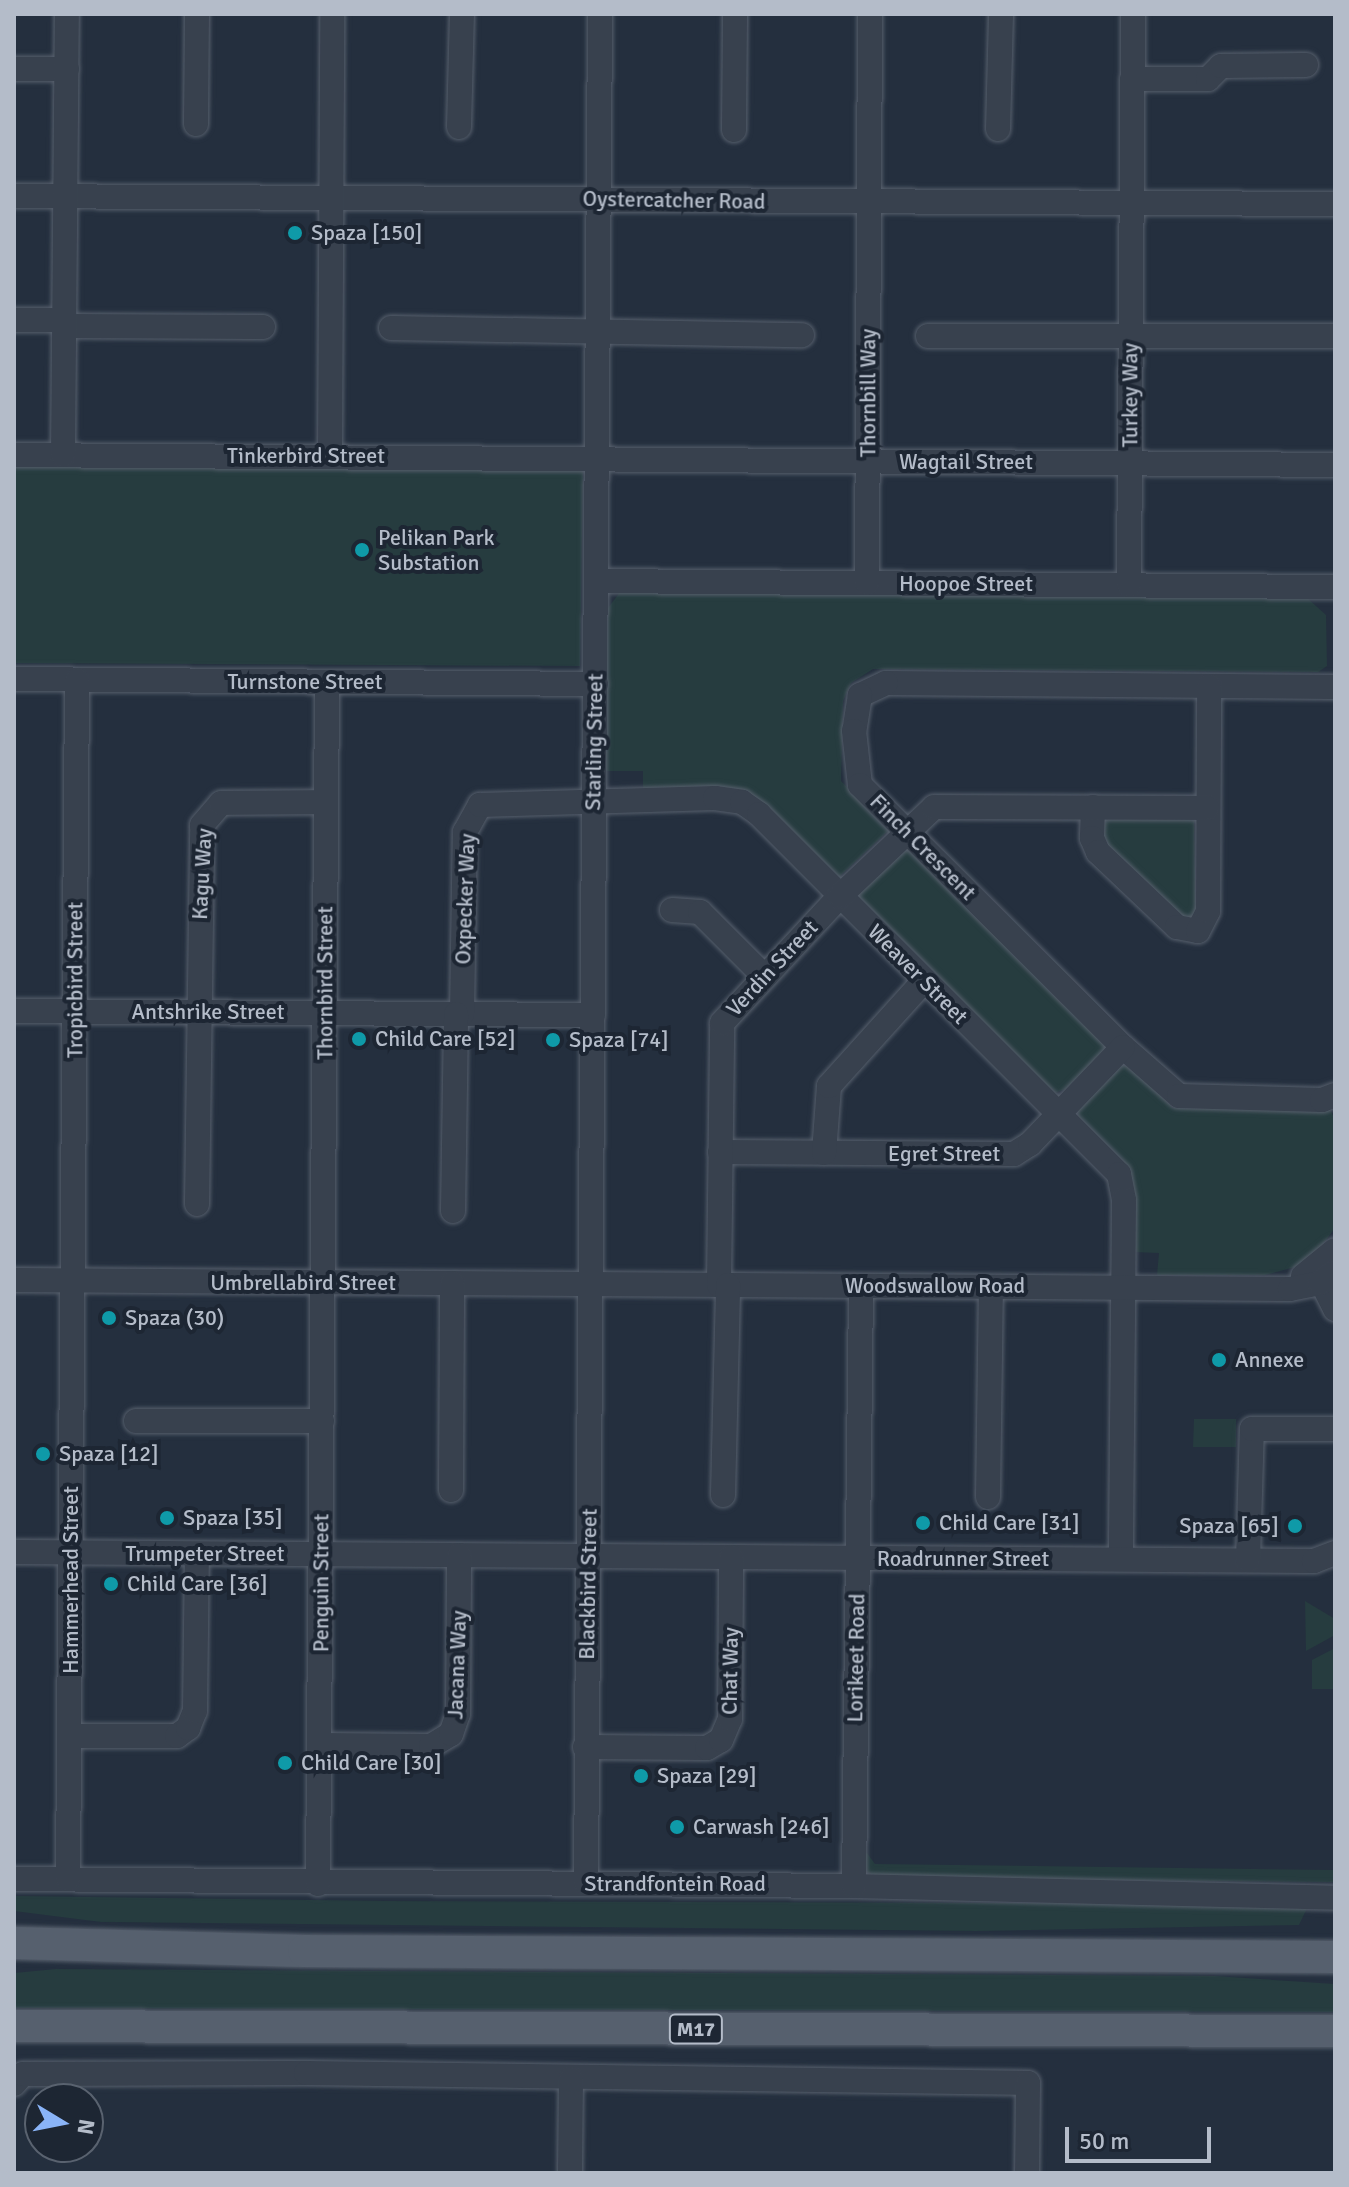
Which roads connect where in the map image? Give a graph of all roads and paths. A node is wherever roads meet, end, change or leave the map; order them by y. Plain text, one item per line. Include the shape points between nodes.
1 (67, 14) edge
2 (197, 14) edge
3 (332, 14) edge
4 (462, 14) edge
5 (600, 14) edge
6 (735, 14) edge
7 (870, 14) edge
8 (1001, 14) edge
9 (1133, 14) edge
10 (1306, 65) dead end
11 (14, 69) edge
12 (67, 69) junction
13 (1132, 79) junction
14 (196, 124) dead end
15 (459, 127) dead end
16 (998, 129) dead end
17 (734, 130) dead end
18 (14, 196) edge
19 (66, 197) junction
20 (331, 198) junction
21 (600, 200) junction
22 (868, 202) junction
23 (1131, 204) junction
24 (1335, 204) edge
25 (14, 320) edge
26 (65, 323) junction
27 (263, 327) dead end
28 (391, 328) dead end
29 (597, 330) junction
30 (1130, 334) junction
31 (802, 335) dead end
32 (928, 336) dead end
33 (1335, 336) edge
34 (14, 455) edge
35 (63, 455) junction
36 (330, 455) junction
37 (597, 459) junction
38 (868, 461) junction
39 (1130, 463) junction
40 (1335, 465) edge
41 (596, 581) junction
42 (867, 583) junction
43 (1129, 585) junction
44 (1335, 587) edge
45 (14, 679) edge
46 (77, 680) junction
47 (327, 683) junction
48 (596, 684) junction
49 (1209, 686) junction
50 (1335, 687) edge
51 (326, 802) junction
52 (592, 802) junction
53 (1093, 807) junction
54 (1207, 808) junction
55 (909, 831) junction
56 (840, 896) junction
57 (672, 910) dead end
58 (763, 975) junction
59 (924, 981) junction
60 (14, 1011) edge
61 (197, 1011) junction
62 (75, 1012) junction
63 (325, 1013) junction
64 (459, 1014) junction
65 (593, 1015) junction
66 (1123, 1047) junction
67 (1335, 1095) edge
68 (1056, 1112) junction
69 (720, 1152) junction
70 (824, 1153) junction
71 (197, 1204) dead end
72 (453, 1211) dead end
73 (1335, 1250) edge
74 (1323, 1275) edge
75 (14, 1280) edge
76 (73, 1281) junction
77 (323, 1283) junction
78 (452, 1283) junction
79 (591, 1285) junction
80 (724, 1285) junction
81 (861, 1286) junction
82 (991, 1287) junction
83 (1123, 1287) junction
84 (1335, 1309) edge
85 (136, 1421) dead end
86 (322, 1421) junction
87 (1335, 1429) edge
88 (451, 1490) dead end
89 (723, 1495) dead end
90 (988, 1497) dead end
91 (14, 1552) edge
92 (71, 1552) junction
93 (1335, 1553) edge
94 (197, 1554) junction
95 (321, 1554) junction
96 (459, 1555) junction
97 (588, 1556) junction
98 (731, 1557) junction
99 (857, 1558) junction
100 (1121, 1559) junction
101 (1248, 1560) junction
102 (70, 1736) junction
103 (320, 1745) junction
104 (585, 1747) junction
105 (14, 1879) edge
106 (68, 1879) junction
107 (586, 1883) junction
108 (318, 1884) junction
109 (854, 1886) junction
110 (1335, 1898) edge
111 (14, 1943) edge
112 (1335, 1957) edge
113 (14, 2026) edge
114 (1335, 2031) edge
115 (571, 2079) junction
116 (14, 2084) edge
117 (570, 2173) edge
118 (1027, 2173) edge

1 - 12 street
2 - 14 street
3 - 20 street
4 - 15 street
5 - 21 street, Starling Street
6 - 17 street
7 - 22 street, Thornbill Way
8 - 16 street
9 - 13 street, Turkey Way
10 - 13 street via 1221,66 1208,79
11 - 12 street
12 - 19 street
13 - 23 street, Turkey Way
18 - 19 street, Oystercatcher Road
19 - 20 street, Oystercatcher Road
19 - 26 street
20 - 21 street, Oystercatcher Road
20 - 36 street
21 - 22 street, Oystercatcher Road
21 - 29 street, Starling Street
22 - 23 street, Oystercatcher Road
22 - 38 street, Thornbill Way
23 - 24 street, Oystercatcher Road
23 - 30 street, Turkey Way
25 - 26 street
26 - 27 street
26 - 35 street
28 - 29 street
29 - 31 street
29 - 37 street, Starling Street
30 - 32 street
30 - 33 street
30 - 39 street, Turkey Way
34 - 35 street, Tinkerbird Street
35 - 36 street, Tinkerbird Street
36 - 37 street, Tinkerbird Street
37 - 38 street, Wagtail Street
37 - 41 street, Starling Street
38 - 39 street, Wagtail Street
38 - 42 street, Thornbill Way
39 - 40 street, Wagtail Street
39 - 43 street, Turkey Way
41 - 42 street, Hoopoe Street
41 - 48 street, Starling Street
42 - 43 street, Hoopoe Street
43 - 44 street, Hoopoe Street
45 - 46 street, Turnstone Street
46 - 47 street, Turnstone Street
46 - 62 street, Tropicbird Street
47 - 48 street, Turnstone Street
47 - 51 street, Thornbird Street
48 - 52 street, Starling Street
49 - 50 street, Finch Crescent
49 - 54 street
49 - 55 street, Finch Crescent via 871,687 855,705 854,770 860,785
51 - 61 street, Kagu Way via 232,801 206,815
51 - 63 street, Thornbird Street
52 - 56 street, Weaver Street via 677,797 742,802
52 - 64 street, Oxpecker Way via 497,803 474,810 465,832
52 - 65 street, Starling Street
53 - 54 street, Verdin Street
53 - 54 street via 1092,838 1098,852 1189,933 1201,927 1208,911
53 - 55 street, Verdin Street via 942,805
55 - 56 street, Verdin Street
55 - 66 street, Finch Crescent
56 - 58 street, Verdin Street
56 - 59 street, Weaver Street
57 - 58 street via 700,912
58 - 69 street, Verdin Street via 722,1023
59 - 68 street, Weaver Street
59 - 70 street via 829,1086
60 - 62 street, Antshrike Street
61 - 62 street, Antshrike Street
61 - 63 street, Antshrike Street
61 - 71 street
62 - 76 street, Tropicbird Street
63 - 64 street, Antshrike Street
63 - 77 street, Thornbird Street
64 - 65 street, Antshrike Street
64 - 72 street
65 - 79 street, Starling Street
66 - 67 street, Finch Crescent via 1179,1096 1191,1099
66 - 68 street, Egret Street
68 - 70 street, Egret Street via 1030,1144 1014,1154
68 - 83 street, Weaver Street via 1119,1174
69 - 70 street, Egret Street
69 - 80 street, Verdin Street
73 - 74 street, Woodswallow Road
74 - 83 street, Woodswallow Road via 1280,1288
74 - 84 street
75 - 76 street, Umbrellabird Street
76 - 77 street, Umbrellabird Street
76 - 92 street, Hammerhead Street
77 - 78 street, Umbrellabird Street
77 - 86 street, Penguin Street
78 - 79 street, Umbrellabird Street
78 - 88 street
79 - 80 street, Woodswallow Road
79 - 97 street, Blackbird Street
80 - 81 street, Woodswallow Road
80 - 89 street, Verdin Street
81 - 82 street, Woodswallow Road
81 - 99 street, Lorikeet Road
82 - 83 street, Woodswallow Road
82 - 90 street
83 - 100 street, Weaver Street
85 - 86 street
86 - 95 street, Penguin Street
87 - 101 street via 1252,1429
91 - 92 street, Trumpeter Street
92 - 94 street, Trumpeter Street
92 - 102 street, Hammerhead Street
93 - 101 street, Roadrunner Street via 1314,1561
94 - 95 street, Trumpeter Street
94 - 102 street via 195,1711 188,1728 177,1736
95 - 96 street, Trumpeter Street
95 - 103 street, Penguin Street
96 - 97 street, Trumpeter Street
96 - 103 street, Jacana Way via 458,1714 451,1734 431,1746
97 - 98 street, Roadrunner Street
97 - 104 street, Blackbird Street
98 - 99 street, Roadrunner Street
98 - 104 street, Chat Way via 730,1719 721,1740 707,1748
99 - 100 street, Roadrunner Street
99 - 109 street, Lorikeet Road
100 - 101 street, Roadrunner Street
102 - 106 street, Hammerhead Street
103 - 108 street, Penguin Street
104 - 107 street, Blackbird Street
105 - 106 street, Strandfontein Road
106 - 108 street, Strandfontein Road
107 - 108 street, Strandfontein Road
107 - 109 street, Strandfontein Road
109 - 110 street, Strandfontein Road
111 - 112 main road via 320,1951
113 - 114 main road, M17
115 - 116 street via 23,2074
115 - 117 street
115 - 118 street via 1028,2083

